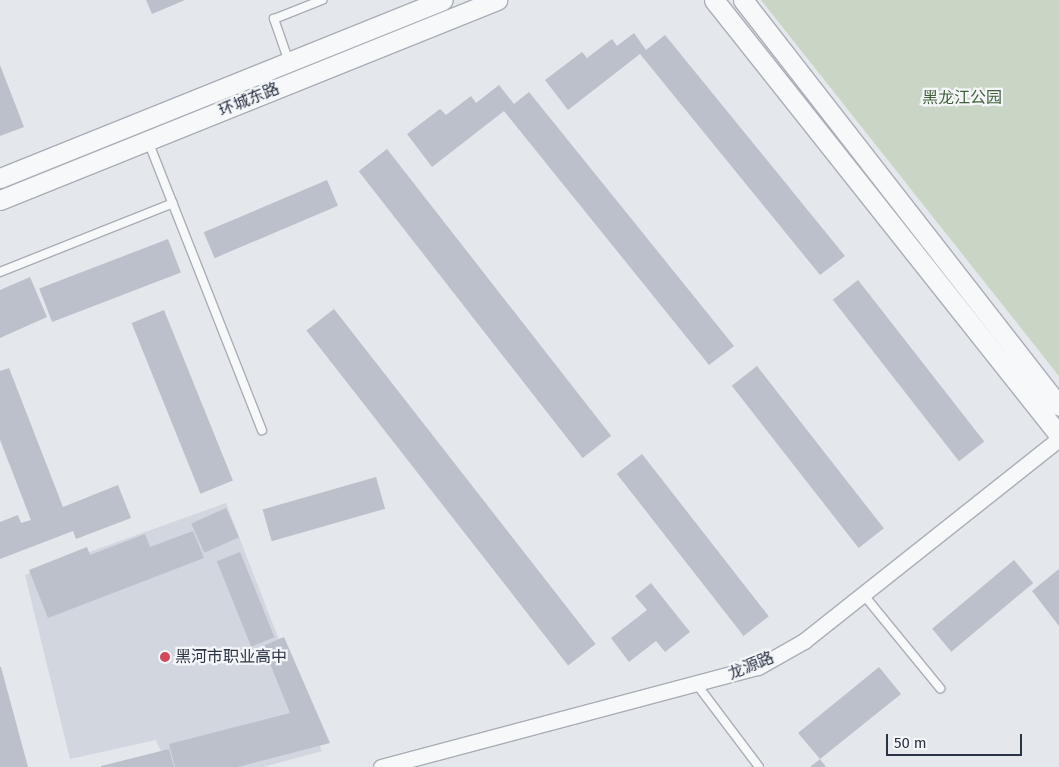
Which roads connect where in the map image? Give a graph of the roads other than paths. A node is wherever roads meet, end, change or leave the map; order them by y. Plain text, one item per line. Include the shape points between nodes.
1 (322, 0) edge
2 (443, 0) edge
3 (497, 0) edge
4 (714, 0) edge
5 (743, 0) edge
6 (289, 62) junction
7 (148, 141) junction
8 (0, 178) edge
9 (0, 200) edge
10 (173, 203) junction
11 (0, 272) edge
12 (1059, 406) edge
13 (262, 430) dead end
14 (1059, 435) edge
15 (1059, 440) edge
16 (863, 594) junction
17 (698, 686) junction
18 (940, 688) dead end
19 (401, 764) edge
20 (381, 767) edge
21 (759, 767) edge

1 - 6 lane via 274,19
2 - 6 street, 环城东路
3 - 7 street, 环城东路
4 - 14 street
5 - 12 street
6 - 8 street, 环城东路
7 - 9 street, 环城东路
7 - 10 lane
10 - 11 lane
10 - 13 lane
15 - 16 street, 龙源路
16 - 17 street, 龙源路 via 804,641 766,662
16 - 18 lane
17 - 19 street, 龙源路
17 - 21 lane
19 - 20 street, 龙源路

